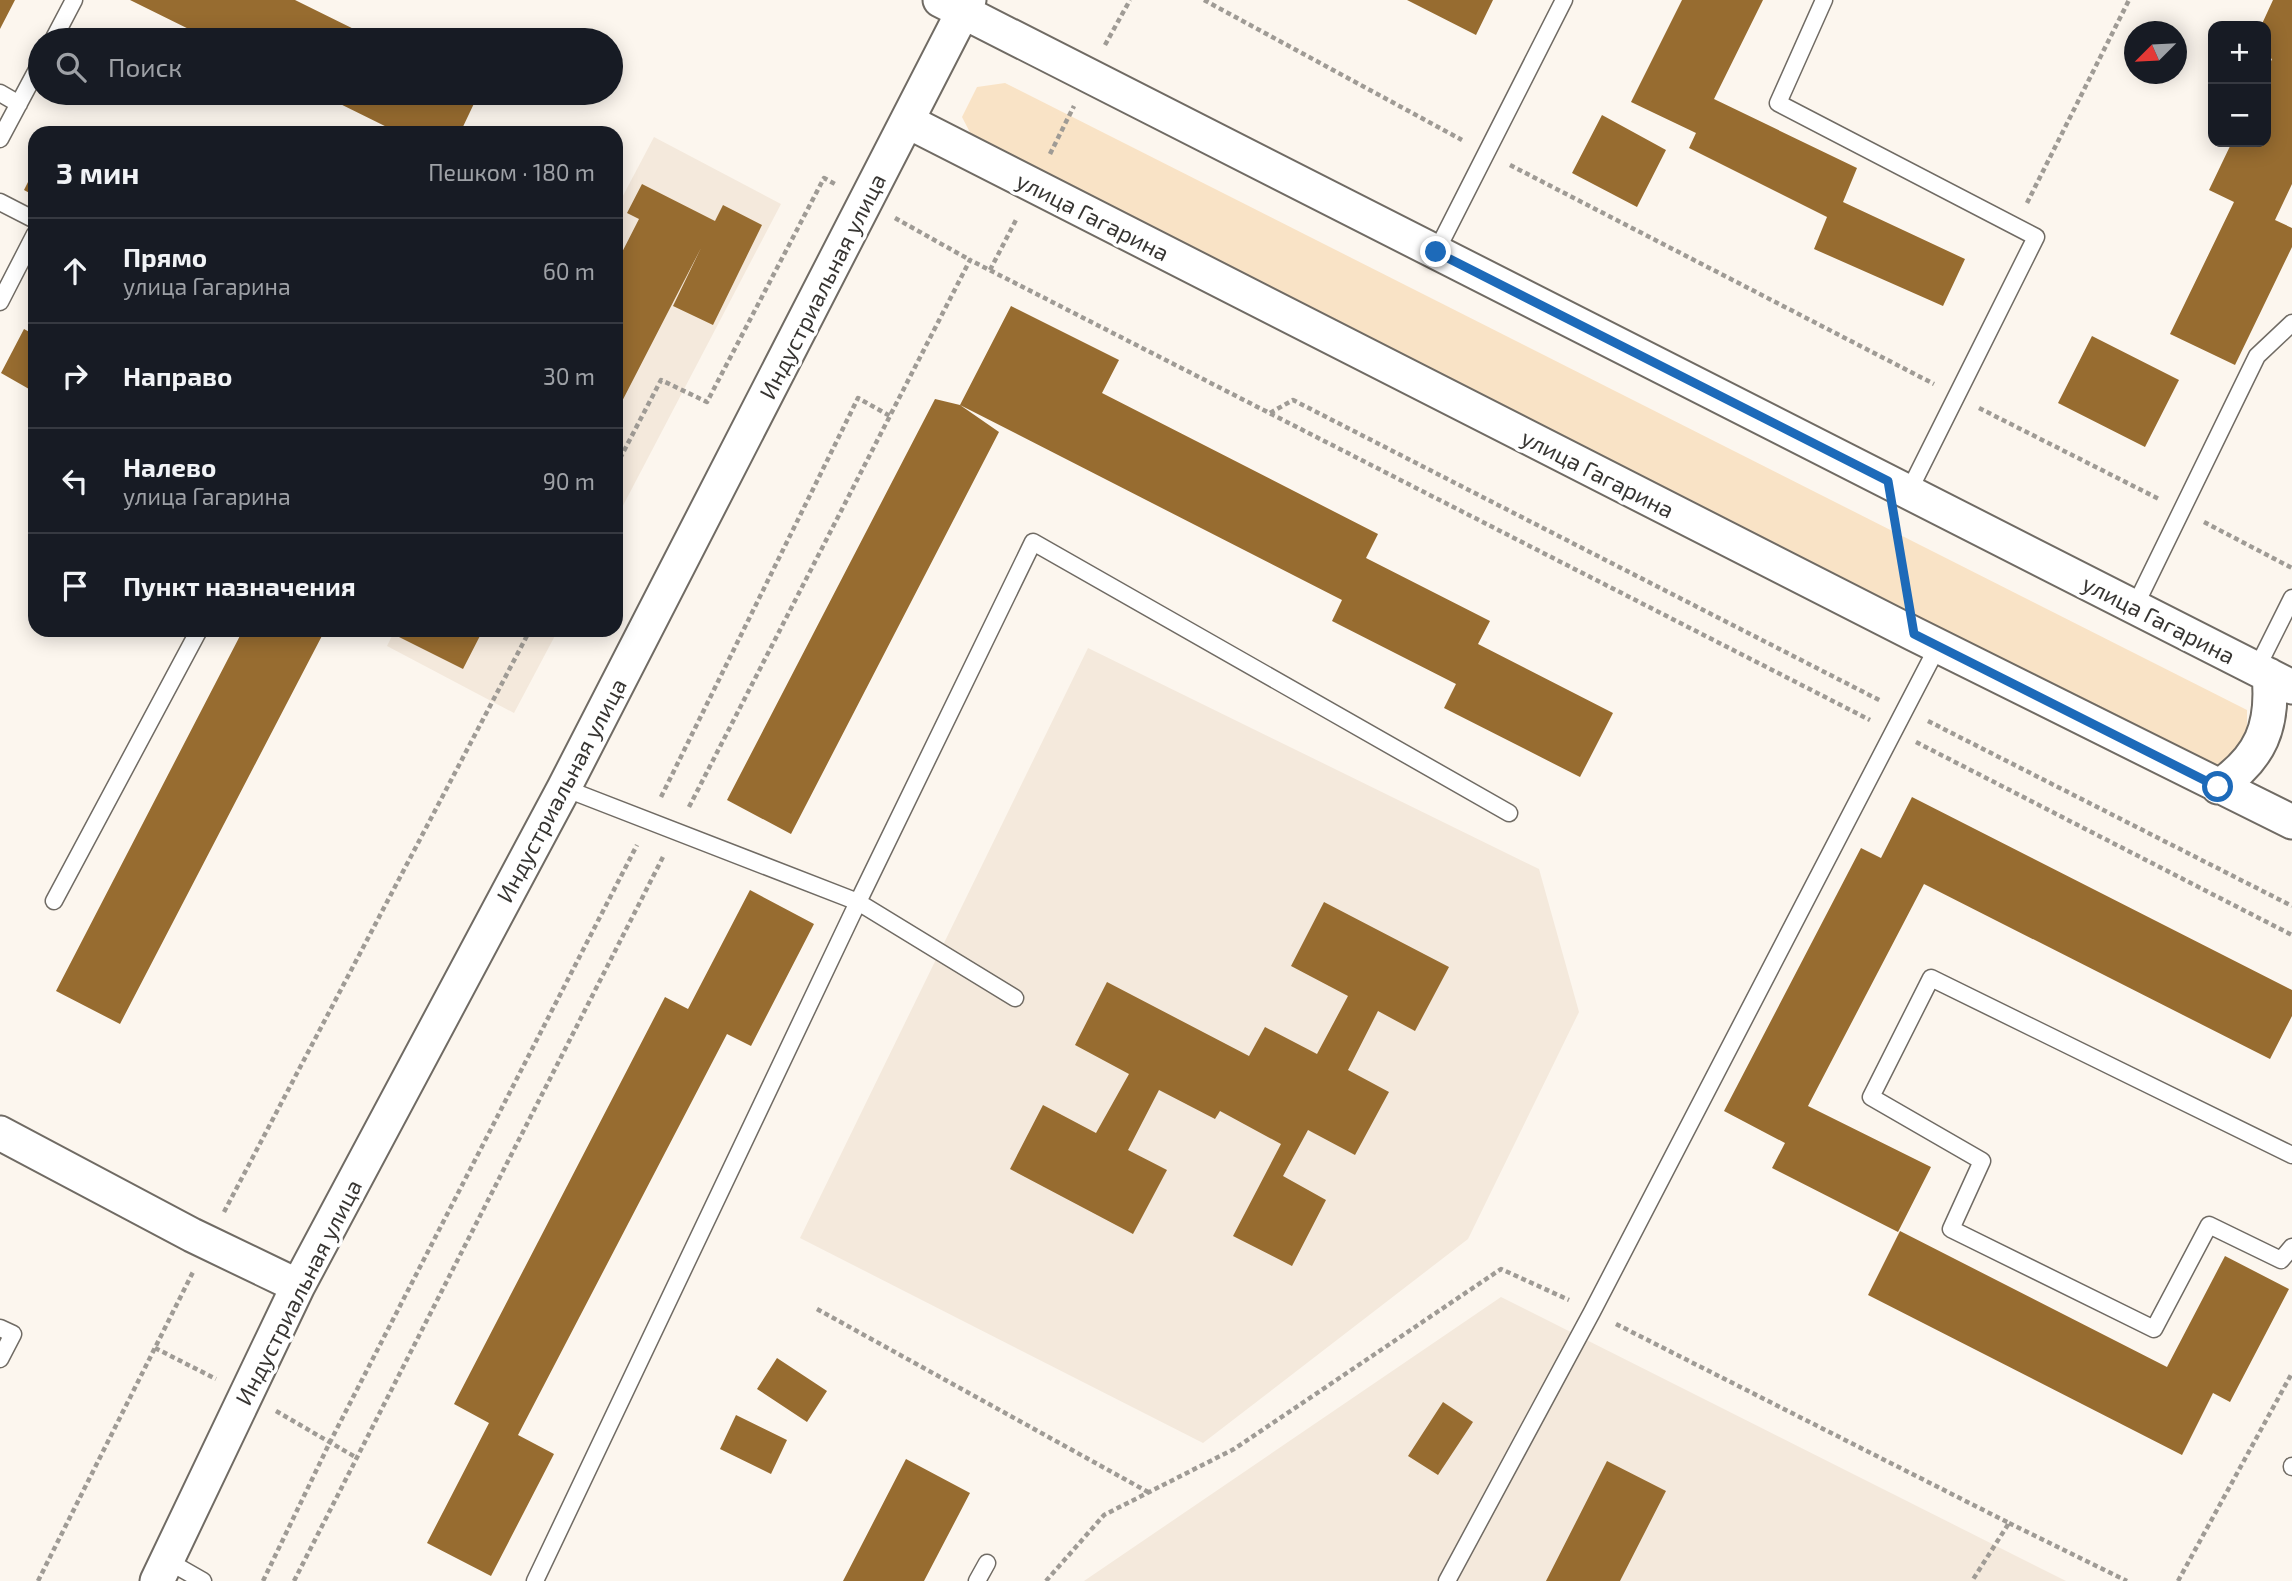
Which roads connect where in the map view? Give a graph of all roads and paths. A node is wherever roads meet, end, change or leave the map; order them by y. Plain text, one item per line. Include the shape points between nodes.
1 (74, 0) edge
2 (1130, 0) edge
3 (1204, 0) edge
4 (1564, 0) edge
5 (1824, 0) edge
6 (958, 4) edge
7 (59, 28) edge
8 (1088, 76) junction
9 (28, 87) edge
10 (0, 93) edge
11 (19, 104) junction
12 (907, 121) junction
13 (0, 139) edge
14 (1487, 153) junction
15 (1034, 186) junction
16 (0, 202) edge
17 (28, 216) edge
18 (28, 248) edge
19 (1436, 252) junction
20 (990, 270) junction
21 (0, 302) edge
22 (2292, 323) edge
23 (1956, 397) junction
24 (1270, 413) junction
25 (890, 416) junction
26 (1898, 486) junction
27 (2184, 511) junction
28 (2292, 568) edge
29 (2292, 598) edge
30 (2135, 606) junction
31 (194, 637) edge
32 (526, 637) edge
33 (1926, 640) junction
34 (2273, 677) edge
35 (1886, 689) dead end
36 (1881, 700) junction
37 (1905, 710) junction
38 (1871, 720) junction
39 (1864, 732) dead end
40 (1895, 732) junction
41 (2218, 787) junction
42 (564, 788) junction
43 (1509, 813) dead end
44 (649, 821) junction
45 (2292, 822) edge
46 (676, 832) junction
47 (54, 901) dead end
48 (858, 902) junction
49 (2292, 906) edge
50 (2292, 934) edge
51 (1015, 998) dead end
52 (0, 1133) edge
53 (2292, 1155) edge
54 (208, 1242) junction
55 (2292, 1247) edge
56 (298, 1286) junction
57 (817, 1308) dead end
58 (1592, 1312) junction
59 (0, 1328) edge
60 (0, 1359) edge
61 (2292, 1373) edge
62 (1148, 1493) junction
63 (2008, 1523) junction
64 (987, 1563) dead end
65 (162, 1571) edge
66 (38, 1581) edge
67 (203, 1581) edge
68 (263, 1581) edge
69 (294, 1581) edge
70 (535, 1581) edge
71 (977, 1581) edge
72 (1046, 1581) edge
73 (1447, 1581) edge
74 (1972, 1581) edge
75 (2127, 1581) edge
76 (2178, 1581) edge

1 - 7 lane
2 - 8 path
3 - 14 path
4 - 14 lane
5 - 23 lane via 1778,103 2036,237
6 - 8 street, улица Гагарина
6 - 12 street, Индустриальная улица
8 - 15 path
8 - 19 street, улица Гагарина
9 - 11 lane
10 - 11 lane
11 - 13 lane
12 - 15 street, улица Гагарина
12 - 42 street, Индустриальная улица
14 - 19 lane
14 - 23 path
15 - 20 path
15 - 33 street, улица Гагарина
16 - 17 lane
18 - 21 lane
19 - 26 street, улица Гагарина
20 - 24 path
20 - 25 path via 970,260
22 - 27 lane via 2257,356
23 - 26 lane
23 - 27 path
24 - 36 path via 1293,400
24 - 38 path
25 - 44 path via 858,398
25 - 46 path
26 - 30 street, улица Гагарина
26 - 33 path
27 - 28 path
27 - 30 lane
29 - 34 lane
30 - 34 street, улица Гагарина
31 - 47 lane
32 - 54 path
33 - 37 lane
33 - 41 street, улица Гагарина
34 - 41 street via 2261,742 2243,768
35 - 36 path
36 - 37 path
36 - 38 path
37 - 40 lane
37 - 49 path
38 - 39 path
38 - 40 path
40 - 50 path
40 - 58 lane
41 - 45 street, улица Гагарина
42 - 44 lane
42 - 56 street, Индустриальная улица
43 - 48 lane via 1033,542
44 - 46 lane
44 - 68 path
46 - 48 lane
46 - 69 path
48 - 51 lane
48 - 70 lane
52 - 54 street
53 - 55 lane via 1931,978 1871,1097 1982,1161 1951,1229 2154,1329 2208,1225 2281,1260
54 - 56 street
54 - 66 path
56 - 65 street, Индустриальная улица
57 - 62 path
58 - 62 path via 1501,1269 1234,1449
58 - 63 path
58 - 73 lane
59 - 60 lane via 13,1334
61 - 76 path
62 - 72 path via 1104,1515
63 - 74 path
63 - 75 path
64 - 71 lane
65 - 67 lane

